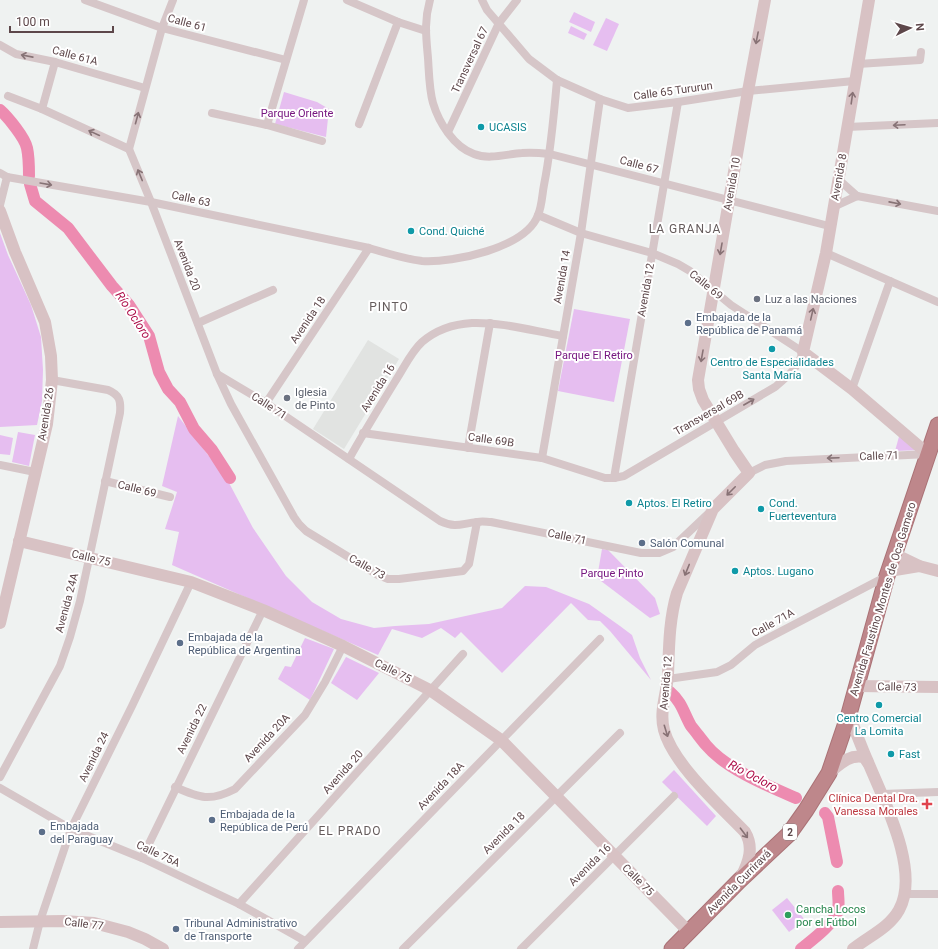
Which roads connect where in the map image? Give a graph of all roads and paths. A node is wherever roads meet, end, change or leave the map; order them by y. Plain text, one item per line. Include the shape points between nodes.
1 (85, 0) edge
2 (173, 0) edge
3 (304, 0) edge
4 (347, 0) edge
5 (430, 0) edge
6 (482, 0) edge
7 (517, 0) edge
8 (765, 0) edge
9 (869, 0) edge
10 (398, 22) junction
11 (499, 23) junction
12 (162, 28) junction
13 (426, 32) junction
14 (0, 45) edge
15 (921, 52) dead end
16 (286, 60) junction
17 (56, 62) junction
18 (858, 64) junction
19 (557, 80) junction
20 (854, 81) junction
21 (145, 88) junction
22 (748, 91) junction
23 (8, 96) dead end
24 (600, 99) junction
25 (678, 102) junction
26 (42, 109) junction
27 (212, 113) dead end
28 (938, 122) edge
29 (359, 124) dead end
30 (267, 125) junction
31 (848, 127) junction
32 (448, 132) junction
33 (322, 140) dead end
34 (129, 149) junction
35 (550, 154) junction
36 (592, 164) junction
37 (4, 175) edge
38 (838, 179) junction
39 (664, 183) junction
40 (857, 196) junction
41 (730, 200) junction
42 (151, 202) junction
43 (0, 205) edge
44 (833, 207) junction
45 (0, 210) edge
46 (938, 211) edge
47 (538, 215) junction
48 (829, 226) junction
49 (581, 233) junction
50 (369, 248) junction
51 (652, 253) junction
52 (826, 253) junction
53 (890, 281) junction
54 (273, 290) dead end
55 (713, 290) junction
56 (938, 302) edge
57 (198, 323) junction
58 (490, 323) junction
59 (563, 336) junction
60 (803, 352) junction
61 (217, 374) junction
62 (52, 380) junction
63 (852, 389) junction
64 (266, 403) junction
65 (716, 422) junction
66 (938, 425) edge
67 (363, 433) junction
68 (468, 448) junction
69 (928, 454) junction
70 (542, 458) junction
71 (350, 459) junction
72 (0, 465) edge
73 (35, 472) junction
74 (749, 473) junction
75 (614, 478) junction
76 (105, 481) junction
77 (170, 497) dead end
78 (713, 508) junction
79 (477, 522) junction
80 (299, 524) joint
81 (19, 541) junction
82 (894, 554) junction
83 (90, 557) junction
84 (919, 566) junction
85 (938, 571) edge
86 (888, 574) junction
87 (191, 582) junction
88 (263, 610) junction
89 (0, 623) edge
90 (600, 639) dead end
91 (343, 646) junction
92 (463, 654) dead end
93 (668, 679) junction
94 (856, 686) junction
95 (938, 687) edge
96 (430, 690) junction
97 (849, 714) junction
98 (620, 733) dead end
99 (501, 740) junction
100 (868, 763) junction
101 (829, 773) junction
102 (0, 777) edge
103 (176, 787) junction
104 (0, 788) edge
105 (938, 792) edge
106 (882, 794) junction
107 (557, 796) junction
108 (674, 796) dead end
109 (71, 829) junction
110 (614, 856) junction
111 (142, 858) junction
112 (739, 882) junction
113 (904, 894) junction
114 (938, 894) edge
115 (239, 904) junction
116 (0, 922) edge
117 (40, 922) junction
118 (689, 932) junction
119 (305, 941) junction
120 (33, 949) edge
121 (162, 949) edge
122 (298, 949) edge
123 (403, 949) edge
124 (522, 949) edge
125 (672, 949) edge
126 (853, 949) edge

1 - 12 street, Calle 61
2 - 12 street
3 - 16 street
4 - 10 street
5 - 13 street via 425,20
6 - 11 street, Calle 65 Tururun
7 - 11 street, Transversal 67
8 -> 22 street, Avenida 10
9 - 18 street, Avenida 8
10 - 13 street
10 - 29 street
11 - 19 street, Calle 65 Tururun via 529,59
11 - 32 street, Transversal 67
12 - 16 street, Calle 61
12 - 21 street
13 - 32 street via 433,103
17 -> 14 street, Calle 61A via 16,54
15 - 18 street via 920,60
16 - 30 street
17 - 21 street, Calle 61A
17 - 26 street
18 - 20 street, Avenida 8
19 - 24 street, Calle 65 Tururun
19 - 35 street
20 - 22 street, Calle 65 Tururun
31 -> 20 street, Avenida 8
34 -> 21 street
22 - 25 street, Calle 65 Tururun
22 - 41 street, Avenida 10
23 - 26 street
24 - 25 street, Calle 65 Tururun via 628,108
24 - 36 street, Avenida 14
25 - 39 street, Avenida 12
34 -> 26 street
27 - 30 street
28 -> 31 street
30 - 33 street
31 - 38 street, Avenida 8
32 - 35 street, Calle 67 via 464,149 474,154
42 -> 34 street, Avenida 20
35 - 36 street, Calle 67
35 - 47 street
36 - 39 street, Calle 67
36 - 49 street, Avenida 14
37 -> 42 street, Calle 63
37 - 43 street, Calle 63
38 - 40 street
38 - 44 street, Avenida 8
39 - 41 street, Calle 67
39 - 51 street, Avenida 12
40 - 44 street
40 -> 46 street
41 - 48 street, Calle 67
41 -> 55 street, Avenida 10
42 - 50 street, Calle 63
42 - 57 street, Avenida 20
44 - 48 street, Avenida 8
45 - 62 street, Avenida 26 via 45,322
47 - 49 street, Calle 69
47 - 50 street, Calle 63 via 533,224 507,244 472,256 423,261
48 - 52 street, Avenida 8
49 - 51 street, Calle 69
49 - 59 street, Avenida 14
50 - 64 street, Avenida 18
51 - 55 street, Calle 69 via 690,271
51 - 75 street, Avenida 12
52 - 53 street
60 -> 52 street, Avenida 8
53 - 56 street
53 - 63 street
54 - 57 street
55 - 60 street, Calle 69 via 731,305
55 -> 65 street, Avenida 10 via 698,380 703,400
57 - 61 street, Avenida 20
58 - 59 street, Avenida 16
58 - 67 street, Avenida 16 via 454,325 441,329 421,343
58 - 68 street
59 - 70 street, Avenida 14
60 - 63 street, Calle 69
65 -> 60 street, Transversal 69B via 775,388 799,363
61 - 64 street, Calle 71
61 - 80 street, Avenida 20 via 231,404
62 - 73 street, Avenida 26 via 47,424
62 - 76 street, Avenida 24A via 108,390 119,398 120,413
63 - 69 street, Calle 69
64 - 71 street, Calle 71
65 - 74 street, Avenida 10
65 - 75 street, Transversal 69B via 624,476
66 - 69 highway, Avenida Faustino Montes de Oca Gamero / 2
67 - 68 street, Calle 69B
67 - 71 street, Avenida 16
68 - 70 street, Calle 69B
69 -> 74 street, Calle 71 via 786,461 765,465
69 - 82 highway, Avenida Faustino Montes de Oca Gamero / 2
70 - 75 street, Calle 69B via 605,478
71 - 79 street, Calle 71 via 440,521 456,526
72 - 73 street
73 - 81 street, Avenida 26
74 -> 78 street, Calle 71
76 - 77 street, Calle 69
76 - 83 street, Avenida 24A
78 - 79 street, Calle 71 via 673,547 659,553 641,553 506,524
78 -> 93 street, Avenida 12 via 673,606
79 - 80 street, Calle 73 via 470,559 463,571 399,579 388,579 378,575
81 - 83 street, Calle 75
81 - 89 street, Avenida 26
82 - 84 street
82 - 86 highway, Avenida Faustino Montes de Oca Gamero / 2
83 - 87 street, Calle 75
83 - 102 street, Avenida 24A via 80,601 60,666
84 - 85 street
84 - 86 street
86 - 93 street, Calle 71A via 755,645 731,665 718,672
86 - 94 highway, Avenida Faustino Montes de Oca Gamero / 2
87 - 88 street, Calle 75
87 - 109 street, Avenida 24
88 - 91 street, Calle 75
88 - 103 street, Avenida 22
90 - 99 street, Avenida 18A
91 - 96 street, Calle 75
91 - 103 street, Avenida 20A via 305,714 235,789 222,796 204,798
92 - 96 street, Avenida 20
93 -> 112 street, Avenida 12 via 663,706 664,729 673,749 682,764 745,832 749,840 750,852
94 - 95 street, Calle 73
94 - 97 highway, Avenida Faustino Montes de Oca Gamero / 2
96 - 99 street, Calle 75
96 - 115 street, Avenida 20
97 - 100 street
97 - 101 highway, Avenida Faustino Montes de Oca Gamero / 2
98 - 107 street, Avenida 18
99 - 107 street, Calle 75
99 - 119 street, Avenida 18A
100 - 101 street via 864,758 853,756
100 - 106 street
101 - 112 highway, Avenida Curriravá / 2 via 789,834
103 - 111 street, Avenida 22
104 - 109 street, Calle 75A
105 - 106 street
106 - 113 street via 902,848 905,869
107 - 110 street, Calle 75
107 - 123 street, Avenida 18
108 - 110 street, Avenida 16
109 - 111 street, Calle 75A
109 - 117 street, Avenida 24
110 - 118 street, Calle 75
110 - 124 street, Avenida 16
111 - 115 street, Calle 75A
112 - 118 highway, Avenida Curriravá / 2
113 - 114 street
113 - 126 street via 899,911 887,925
115 - 119 street, Calle 75A
116 - 117 street, Calle 77
117 - 120 street, Avenida 24
117 - 121 street, Calle 77 via 94,923 128,932
118 - 125 highway, Avenida Curriravá / 2
119 - 122 street, Avenida 18A

